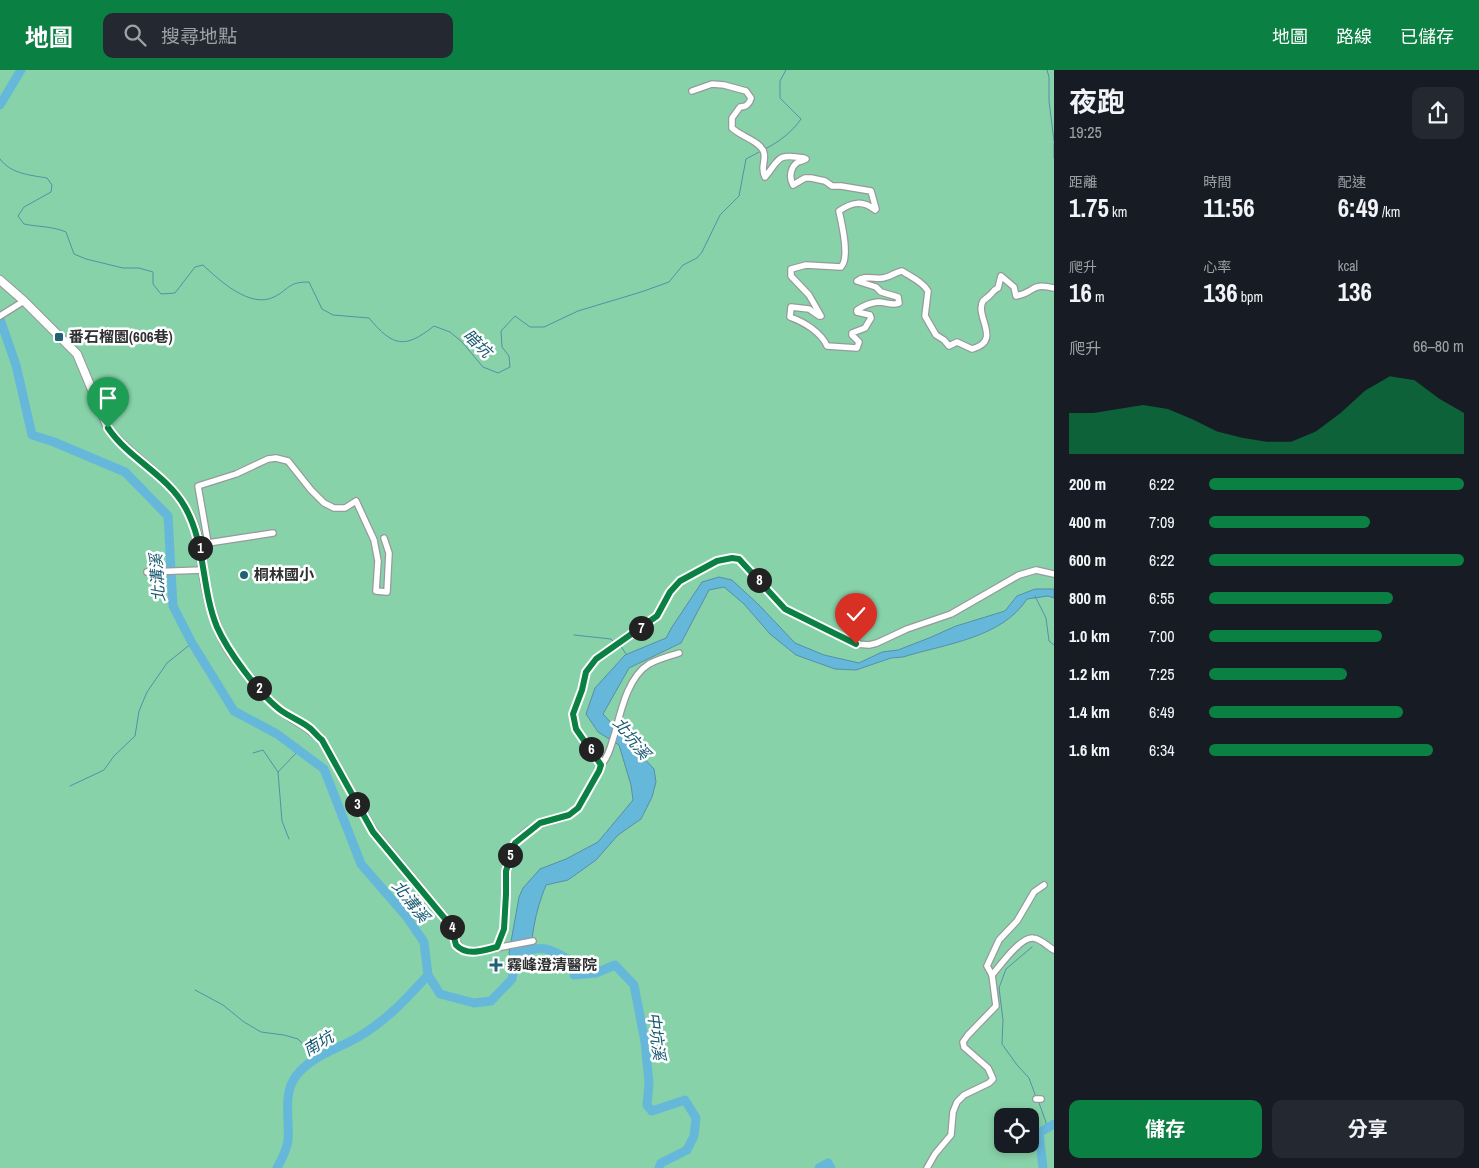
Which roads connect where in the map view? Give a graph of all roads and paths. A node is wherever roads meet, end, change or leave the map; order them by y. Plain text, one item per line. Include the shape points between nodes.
1 (692, 91) dead end
2 (0, 280) edge
3 (1054, 288) edge
4 (24, 301) junction
5 (0, 316) edge
6 (273, 533) dead end
7 (384, 538) dead end
8 (208, 543) junction
9 (202, 555) junction
10 (203, 570) junction
11 (149, 572) dead end
12 (1054, 574) edge
13 (679, 653) dead end
14 (601, 765) junction
15 (1044, 885) dead end
16 (533, 940) dead end
17 (500, 947) junction
18 (460, 948) joint
19 (1054, 950) edge
20 (992, 975) junction
21 (928, 1168) edge

1 - 3 street via 712,84 746,91 750,101 732,118 732,128 761,148 765,177 777,160 796,156 806,159 793,168 790,176 793,185 811,178 832,186 871,191 875,210 861,203 848,205 839,211 845,254 841,267 806,265 791,268 791,276 809,295 820,316 809,309 791,307 790,318 824,337 827,346 857,348 859,342 852,332 865,328 871,318 857,310 878,302 899,303 898,297 857,282 859,279 883,278 902,271 917,280 928,291 925,316 936,335 949,346 957,342 972,349 983,344 986,337 983,301 998,288 1001,276 1014,287 1016,296 1040,285
2 - 4 street
4 - 5 street
4 - 9 street via 77,354 114,436 177,495 194,526
6 - 8 street
7 - 8 street via 389,553 387,592 376,591 378,561 375,547 356,501 345,508 334,508 324,503 288,461 276,458 198,486
8 - 9 street
9 - 10 street
10 - 11 street
10 - 18 street via 209,604 225,644 269,700 322,740 373,832 451,926
12 - 14 street via 1036,570 1019,575 951,614 877,643 860,645 785,609 739,559 717,561 680,581 657,616 596,659 586,672 573,714 576,729
13 - 14 street via 650,663 640,671 618,720 608,758
14 - 17 street via 578,808 569,815 540,823 515,843 506,871 504,929
15 - 20 street via 1034,892 1017,921 999,940 987,966
16 - 17 street
17 - 18 street via 475,952
19 - 20 street via 1031,938 1017,946
20 - 21 street via 996,1006 963,1042 964,1047 988,1068 993,1079 957,1102 951,1135

